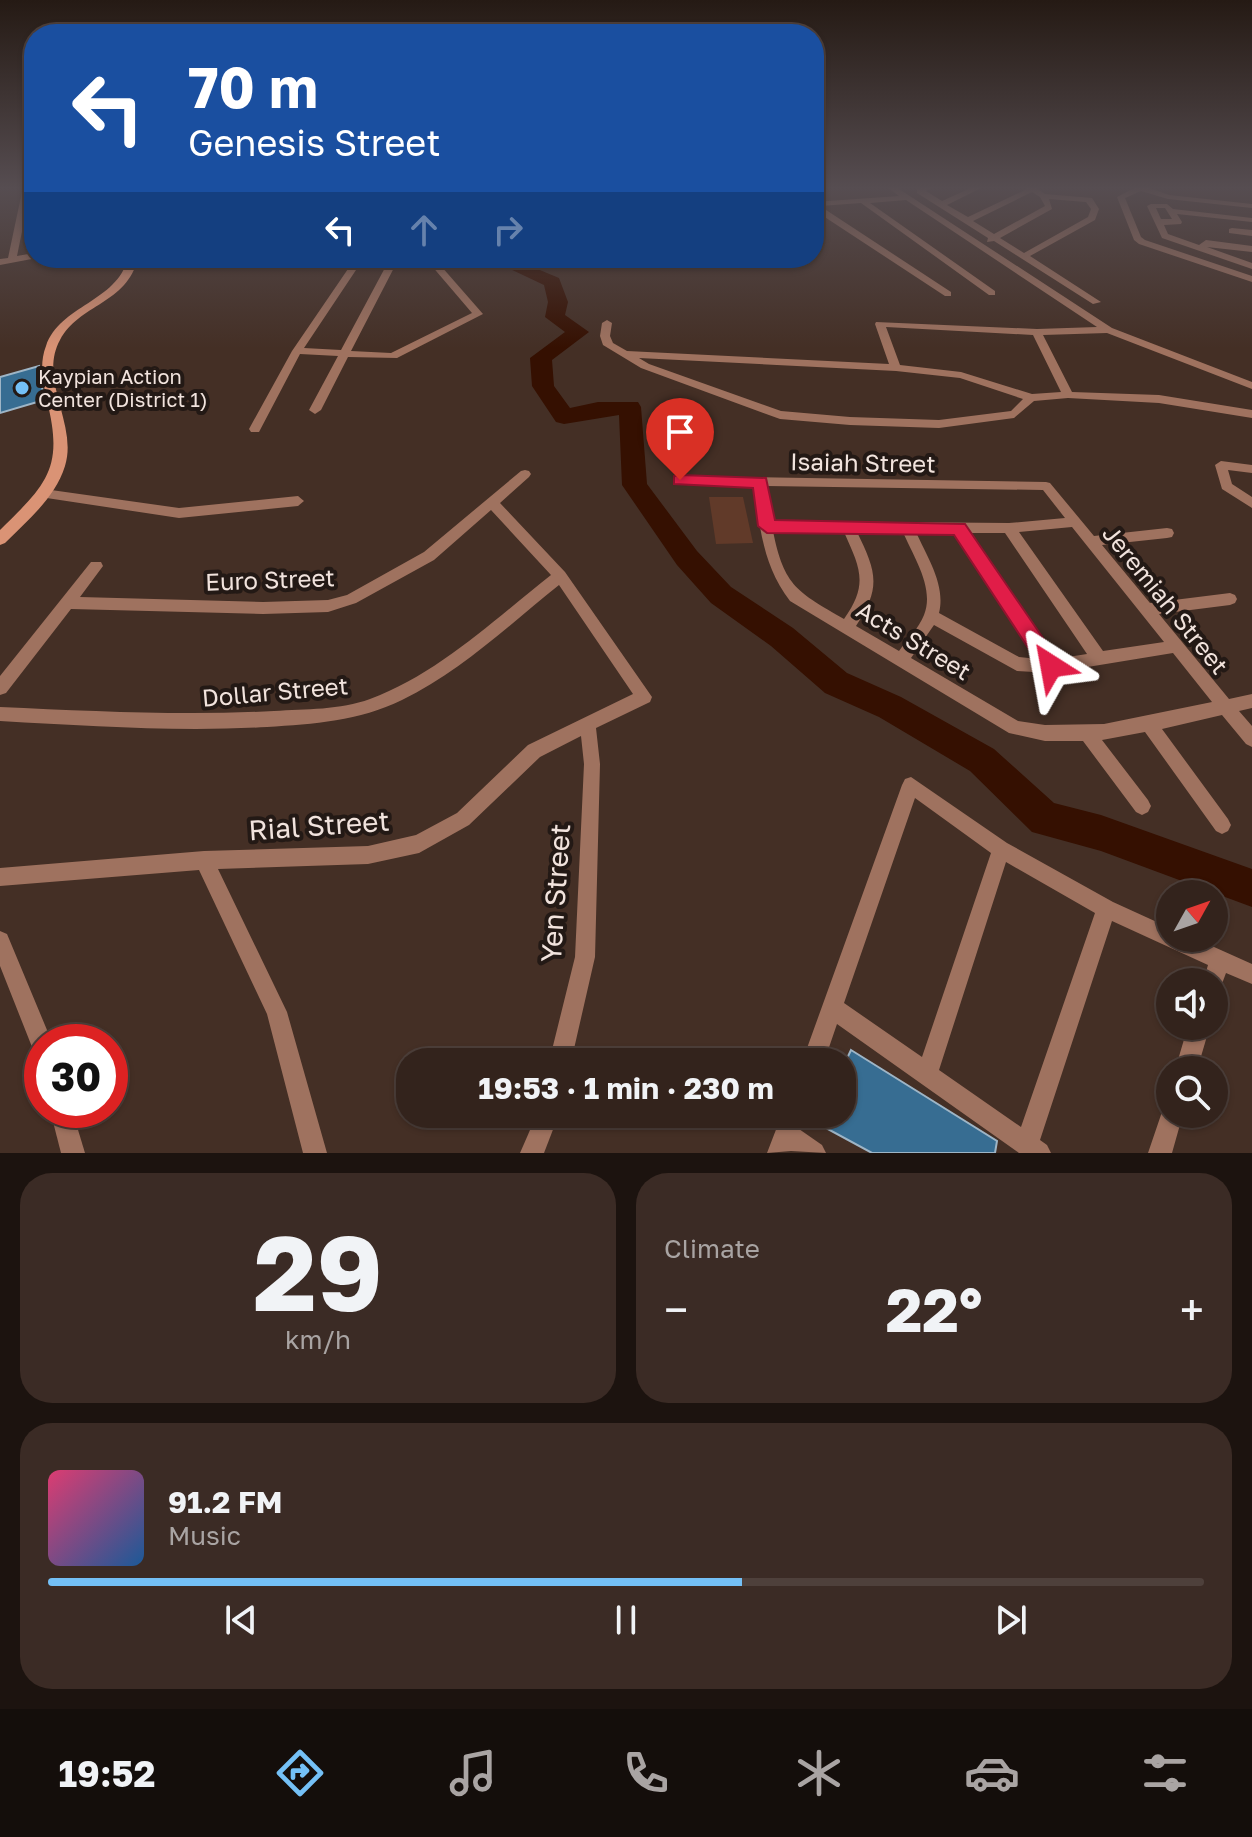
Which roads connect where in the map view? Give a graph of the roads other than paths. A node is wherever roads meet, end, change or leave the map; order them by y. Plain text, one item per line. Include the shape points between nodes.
1 (19, 241) edge
2 (868, 241) edge
3 (920, 241) edge
4 (971, 241) edge
5 (986, 241) edge
6 (998, 241) edge
7 (1051, 241) edge
8 (1145, 241) edge
9 (1179, 241) edge
10 (974, 243) junction
11 (1252, 249) edge
12 (1205, 250) junction
13 (1024, 256) junction
14 (1223, 256) junction
15 (24, 258) edge
16 (12, 260) junction
17 (0, 262) edge
18 (957, 266) junction
19 (1214, 266) junction
20 (1252, 266) edge
21 (131, 268) edge
22 (353, 268) edge
23 (395, 268) edge
24 (438, 268) edge
25 (945, 270) dead end
26 (934, 273) dead end
27 (922, 276) junction
28 (1252, 279) edge
29 (992, 293) dead end
30 (948, 294) dead end
31 (1096, 302) dead end
32 (607, 323) dead end
33 (1108, 330) junction
34 (1037, 332) junction
35 (297, 351) junction
36 (625, 354) junction
37 (345, 355) junction
38 (896, 368) junction
39 (1252, 386) edge
40 (1068, 395) junction
41 (1031, 398) junction
42 (315, 410) dead end
43 (1252, 414) edge
44 (255, 429) dead end
45 (1252, 469) edge
46 (525, 474) dead end
47 (680, 480) dead end
48 (760, 482) junction
49 (1046, 486) joint
50 (44, 494) junction
51 (298, 501) dead end
52 (1252, 503) edge
53 (493, 504) junction
54 (1076, 522) junction
55 (767, 526) junction
56 (848, 526) junction
57 (907, 527) junction
58 (959, 528) junction
59 (1009, 528) junction
60 (1167, 533) dead end
61 (0, 539) edge
62 (1090, 541) junction
63 (96, 566) dead end
64 (560, 576) junction
65 (1230, 599) dead end
66 (68, 603) junction
67 (1147, 609) junction
68 (931, 616) junction
69 (846, 628) junction
70 (1176, 646) junction
71 (1098, 657) junction
72 (901, 660) junction
73 (1051, 666) junction
74 (0, 688) edge
75 (1252, 701) edge
76 (1224, 707) junction
77 (0, 714) edge
78 (1149, 724) junction
79 (588, 726) junction
80 (1088, 734) junction
81 (1252, 739) edge
82 (1142, 806) dead end
83 (1222, 825) dead end
84 (1001, 849) junction
85 (204, 860) junction
86 (0, 877) edge
87 (1106, 909) junction
88 (1156, 932) edge
89 (0, 941) edge
90 (1202, 952) edge
91 (1220, 960) junction
92 (1217, 968) edge
93 (1252, 974) edge
94 (833, 1008) junction
95 (34, 1024) edge
96 (563, 1048) edge
97 (818, 1048) edge
98 (927, 1074) junction
99 (66, 1128) edge
100 (542, 1128) edge
101 (1168, 1128) edge
102 (786, 1134) edge
103 (1033, 1148) edge
104 (73, 1153) edge
105 (315, 1153) edge
106 (532, 1153) edge
107 (814, 1153) edge
108 (1160, 1153) edge

1 - 16 street
2 - 27 street
3 - 18 street
4 - 10 street
5 - 10 street
6 - 13 street
7 - 13 street
8 - 19 street
9 - 12 street
10 - 33 street
11 - 12 street via 1206,243
12 - 14 street
13 - 31 street
14 - 19 street
14 - 20 street
15 - 16 street
16 - 17 street
18 - 25 street
18 - 29 street
19 - 28 street
21 - 50 main road via 125,279 54,339 46,364 61,443 60,465
22 - 35 street
23 - 37 street
24 - 37 street via 478,314 393,356
26 - 27 street
27 - 30 street
32 - 36 street via 608,345
33 - 34 street
33 - 39 street
34 - 38 street via 880,324
34 - 40 street
35 - 37 street
35 - 44 street
36 - 38 street
36 - 41 street via 780,415 939,424 1014,414
37 - 42 street
38 - 41 street via 961,375
40 - 41 street
40 - 43 street via 1159,399
45 - 52 street via 1221,465 1226,486
46 - 53 street, Euro Street
47 - 48 street, Isaiah Street
48 - 49 street, Isaiah Street
48 - 55 street, Acts Street
49 - 54 street, Jeremiah Street
50 - 51 street via 179,513
50 - 61 main road
53 - 64 street
53 - 66 street, Euro Street via 429,556 328,606
54 - 59 street
54 - 62 street, Jeremiah Street
55 - 56 street
55 - 69 street, Acts Street via 779,579 795,597
56 - 57 street
56 - 69 street via 869,572 869,591
57 - 58 street
57 - 68 street via 932,589
58 - 59 street
58 - 73 street
59 - 71 street
60 - 62 street
62 - 67 street, Jeremiah Street
63 - 66 street
64 - 77 street, Dollar Street via 416,684 375,705 240,722
64 - 79 street, Rial Street via 644,697
65 - 67 street
66 - 74 street
67 - 70 street, Jeremiah Street
68 - 72 street
68 - 73 street via 1017,664
69 - 72 street, Acts Street
70 - 71 street
70 - 76 street, Jeremiah Street
71 - 73 street
72 - 80 street, Acts Street via 1015,728 1044,735
75 - 76 street, Acts Street
76 - 78 street, Acts Street
76 - 81 street, Jeremiah Street
78 - 80 street, Acts Street
78 - 83 street
79 - 85 street, Rial Street via 534,751 463,819 419,844 368,855
79 - 96 street, Yen Street via 592,764 585,957
80 - 82 street
84 - 87 street
84 - 94 street via 911,785
84 - 98 street
85 - 86 street, Rial Street
85 - 105 street via 277,1012
87 - 88 street
87 - 103 street
89 - 95 street
90 - 91 street
91 - 92 street
91 - 93 street
94 - 97 street
94 - 98 street
98 - 103 street
99 - 104 street
100 - 106 street
101 - 108 street
102 - 107 street

